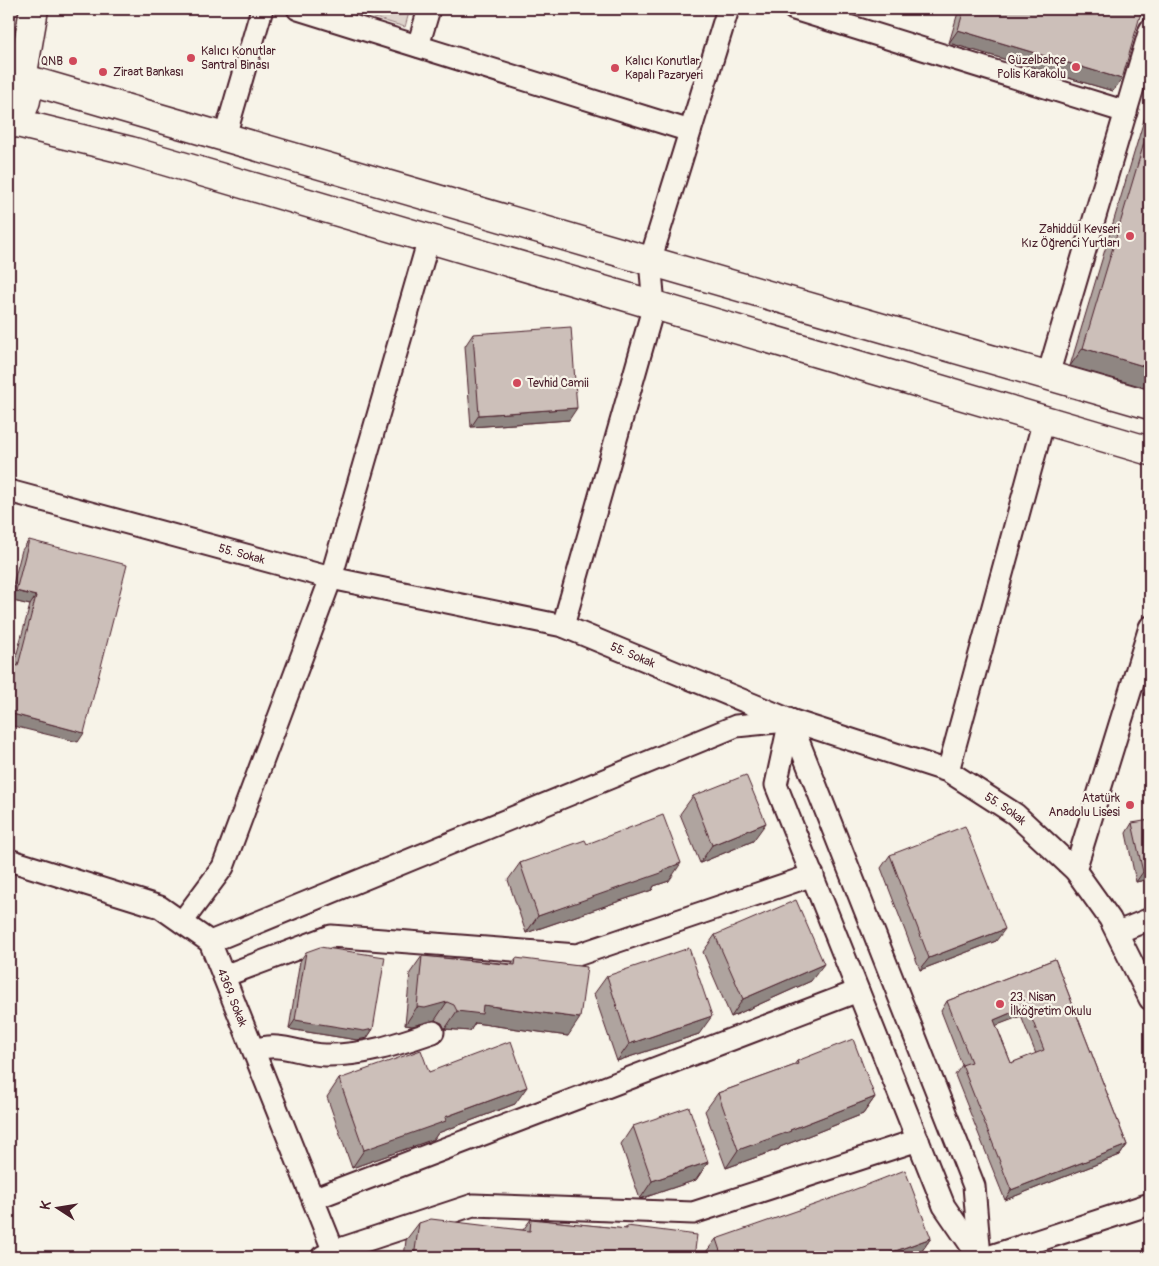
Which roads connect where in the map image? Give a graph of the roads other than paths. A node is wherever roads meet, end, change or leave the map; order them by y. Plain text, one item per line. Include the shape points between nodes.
1 (34, 9) edge
2 (262, 9) edge
3 (298, 9) edge
4 (429, 9) edge
5 (728, 9) edge
6 (794, 9) edge
7 (1150, 30) edge
8 (418, 46) junction
9 (19, 70) edge
10 (1126, 112) junction
11 (11, 124) edge
12 (690, 130) junction
13 (225, 136) junction
14 (429, 239) junction
15 (650, 261) junction
16 (654, 305) junction
17 (1048, 376) junction
18 (1150, 405) edge
19 (1044, 420) junction
20 (1150, 451) edge
21 (9, 491) edge
22 (330, 578) junction
23 (563, 626) junction
24 (1150, 628) edge
25 (790, 720) junction
26 (948, 771) junction
27 (9, 860) edge
28 (1075, 870) junction
29 (812, 875) junction
30 (1150, 919) edge
31 (182, 922) junction
32 (1118, 932) junction
33 (1150, 933) edge
34 (210, 942) junction
35 (224, 976) junction
36 (858, 991) junction
37 (1150, 999) edge
38 (433, 1032) edge
39 (254, 1050) junction
40 (918, 1140) junction
41 (313, 1199) junction
42 (1150, 1204) edge
43 (331, 1255) edge
44 (980, 1257) edge
45 (988, 1257) edge

1 - 9 main road
2 - 13 street
3 - 8 street
4 - 8 street
5 - 12 street
6 - 10 street
7 - 10 street
8 - 12 street
9 - 11 main road via 27,98 23,110
9 - 13 main road
10 - 17 street
11 - 14 main road via 131,151
12 - 15 street
13 - 15 main road
14 - 16 main road
14 - 22 street
15 - 16 street
15 - 17 main road
16 - 19 main road
16 - 23 street
17 - 18 main road
19 - 20 main road
19 - 26 street
21 - 22 street, 55. Sokak
22 - 23 street, 55. Sokak
22 - 31 street via 223,868
23 - 25 street, 55. Sokak
24 - 28 street
25 - 26 street, 55. Sokak
25 - 29 street via 776,785
25 - 34 street via 736,726
25 - 44 street via 974,1186
26 - 28 street, 55. Sokak via 1015,814
27 - 31 street via 160,907
28 - 32 street, 55. Sokak
29 - 35 street via 577,955 331,936
29 - 36 street
30 - 32 street
31 - 34 street
32 - 33 street
32 - 37 street, 55. Sokak
34 - 35 street, 4369. Sokak
35 - 39 street, 4369. Sokak
36 - 40 street
36 - 41 street
38 - 39 street via 376,1051 327,1055 273,1046
39 - 41 street, 4369. Sokak
40 - 43 street via 693,1213 473,1205
40 - 44 street via 944,1206
41 - 43 street, 4369. Sokak
42 - 45 street

